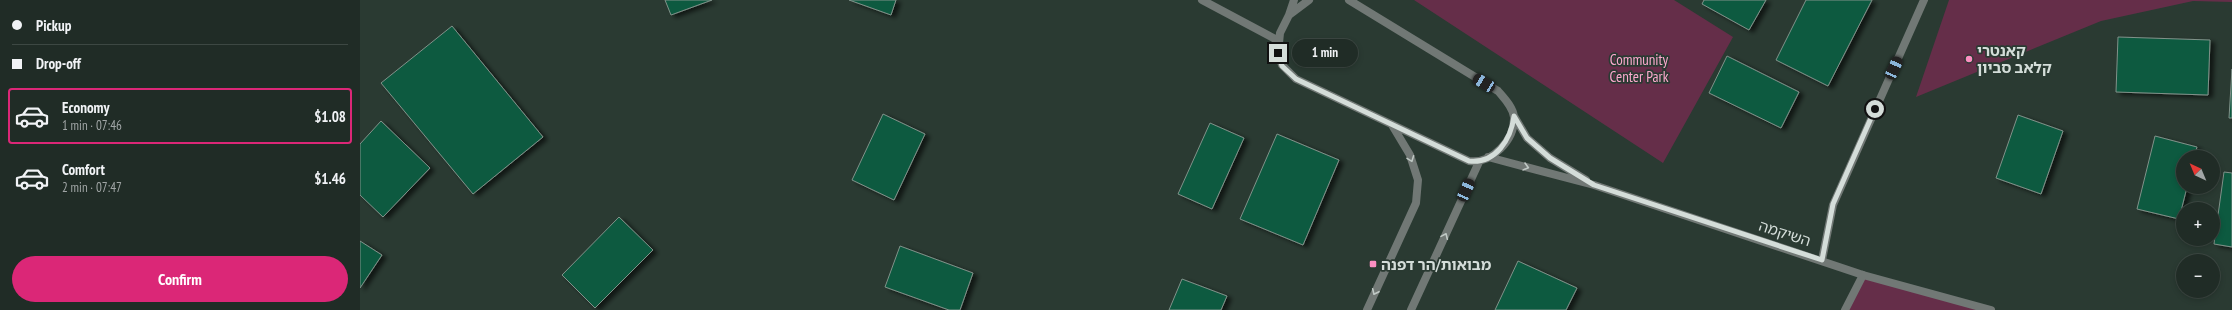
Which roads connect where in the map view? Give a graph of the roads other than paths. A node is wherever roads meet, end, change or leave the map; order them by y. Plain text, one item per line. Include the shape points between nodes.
1 (1202, 0) edge
2 (1294, 0) edge
3 (1309, 0) edge
4 (1349, 0) edge
5 (1924, 0) edge
6 (1290, 15) junction
7 (1279, 42) junction
8 (1514, 116) junction
9 (1392, 125) junction
10 (1488, 157) junction
11 (1478, 162) junction
12 (1594, 185) junction
13 (1822, 260) junction
14 (1863, 275) junction
15 (1367, 310) edge
16 (1411, 310) edge
17 (1845, 310) edge
18 (1991, 310) edge

1 - 7 street
2 - 6 street
3 - 6 street
4 - 8 street, השיקמה via 1498,91 1507,101
5 - 13 street via 1833,204
6 - 7 street via 1280,33
7 - 9 street via 1278,53 1282,66 1296,79
8 - 10 street via 1511,133 1498,152
8 - 12 street, השיקמה via 1527,138 1550,158
9 - 11 street via 1469,161
9 -> 15 street via 1410,155 1418,180 1416,203
10 - 11 street
10 -> 12 street, השיקמה
16 -> 11 street
12 - 13 street, השיקמה
13 - 14 street, השיקמה
14 - 17 street
14 - 18 street, השיקמה

